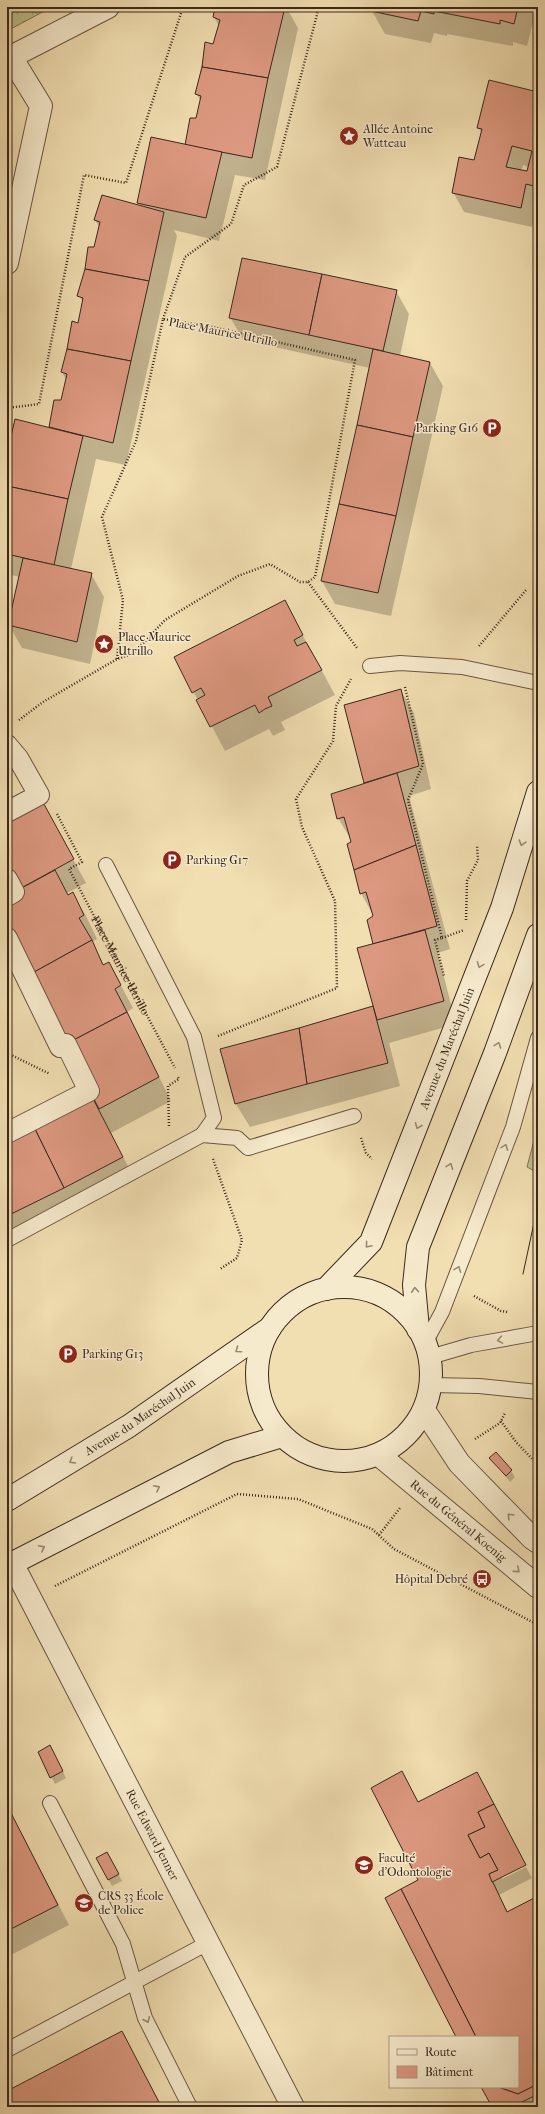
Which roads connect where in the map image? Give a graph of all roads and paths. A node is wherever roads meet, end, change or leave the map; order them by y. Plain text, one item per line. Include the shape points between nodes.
1 (16, 7) edge
2 (108, 7) edge
3 (183, 7) edge
4 (319, 7) edge
5 (7, 12) edge
6 (9, 58) edge
7 (7, 263) edge
8 (163, 319) junction
9 (7, 408) edge
10 (308, 582) junction
11 (526, 590) dead end
12 (117, 659) junction
13 (400, 663) junction
14 (370, 666) junction
15 (462, 667) junction
16 (538, 683) edge
17 (13, 725) dead end
18 (7, 745) edge
19 (538, 792) edge
20 (54, 808) dead end
21 (7, 812) edge
22 (477, 845) dead end
23 (106, 865) dead end
24 (7, 879) edge
25 (7, 896) edge
26 (466, 921) dead end
27 (465, 929) dead end
28 (538, 935) edge
29 (7, 938) edge
30 (442, 938) junction
31 (446, 983) dead end
32 (538, 1038) edge
33 (197, 1045) junction
34 (7, 1053) edge
35 (54, 1077) dead end
36 (354, 1116) joint
37 (7, 1133) edge
38 (202, 1135) junction
39 (168, 1154) junction
40 (395, 1182) junction
41 (7, 1240) edge
42 (220, 1268) dead end
43 (452, 1284) junction
44 (326, 1289) junction
45 (508, 1313) dead end
46 (270, 1328) junction
47 (538, 1333) edge
48 (425, 1343) junction
49 (431, 1385) junction
50 (538, 1392) edge
51 (424, 1410) junction
52 (501, 1421) dead end
53 (282, 1436) junction
54 (379, 1455) junction
55 (538, 1465) edge
56 (7, 1500) edge
57 (538, 1542) edge
58 (9, 1564) edge
59 (538, 1587) edge
60 (30, 1598) junction
61 (538, 1625) edge
62 (50, 1803) dead end
63 (208, 1944) junction
64 (134, 1982) junction
65 (7, 2050) edge
66 (190, 2107) edge
67 (293, 2107) edge

1 - 5 path
2 - 6 main road
3 - 9 path via 126,183 84,175 39,404
4 - 8 path via 278,167 244,185 231,224 185,257
6 - 7 main road via 41,106
8 - 10 path, Place Maurice Utrillo via 212,327 355,360 315,577
8 - 12 path, Place Maurice Utrillo via 136,442 102,517 123,600
10 - 12 path via 300,582 270,564 238,576 165,620 134,653
10 - 14 path
11 - 15 path
12 - 17 path via 43,702
13 - 14 lane
13 - 15 lane
13 - 30 path via 423,764 408,800
14 - 33 path via 352,679 336,706 333,742 296,799 302,827 335,901 336,988
15 - 16 lane
18 - 21 street via 18,758 40,795
19 -> 40 main road, Avenue du Maréchal Juin via 502,908
20 - 39 path, Place Maurice Utrillo via 82,862 69,869 179,1079 168,1086
22 - 26 path via 478,860 467,881
23 - 33 lane via 172,990
24 - 25 street via 14,892
27 - 30 path
48 -> 28 main road via 414,1285 418,1247 495,1053
29 - 37 street via 60,1047 66,1044 89,1091
30 - 31 path via 435,940
43 -> 32 lane via 513,1127
33 - 38 lane via 214,1118
34 - 35 path
36 - 38 lane via 248,1148 238,1138
36 - 40 path via 366,1153
38 - 39 lane
38 - 42 path via 242,1240 237,1258
39 - 41 lane
40 -> 44 main road, Avenue du Maréchal Juin via 372,1242
43 - 45 path
43 - 48 lane via 442,1312
44 - 46 main road via 309,1294 294,1303
44 - 48 main road via 352,1287 378,1294 401,1308
46 - 53 main road via 259,1355 257,1384 265,1412
46 -> 56 main road, Avenue du Maréchal Juin via 129,1426
47 -> 48 lane via 471,1345
48 - 49 main road
49 - 50 lane via 479,1386
49 - 51 main road
51 - 54 main road via 413,1429 403,1439
57 -> 51 main road via 459,1463
52 - 55 path via 516,1442
53 - 54 main road via 303,1452 327,1460 354,1462
58 -> 53 main road via 229,1452
54 -> 59 main road, Rue du Général Koenig
58 - 60 main road, Rue Edward Jenner
60 - 61 path via 237,1494 298,1499 338,1514 372,1530 394,1549
60 - 63 main road, Rue Edward Jenner
62 - 64 lane via 124,1944
63 - 64 lane
63 - 67 main road, Rue Edward Jenner
64 - 65 lane
64 -> 66 lane via 145,2018

